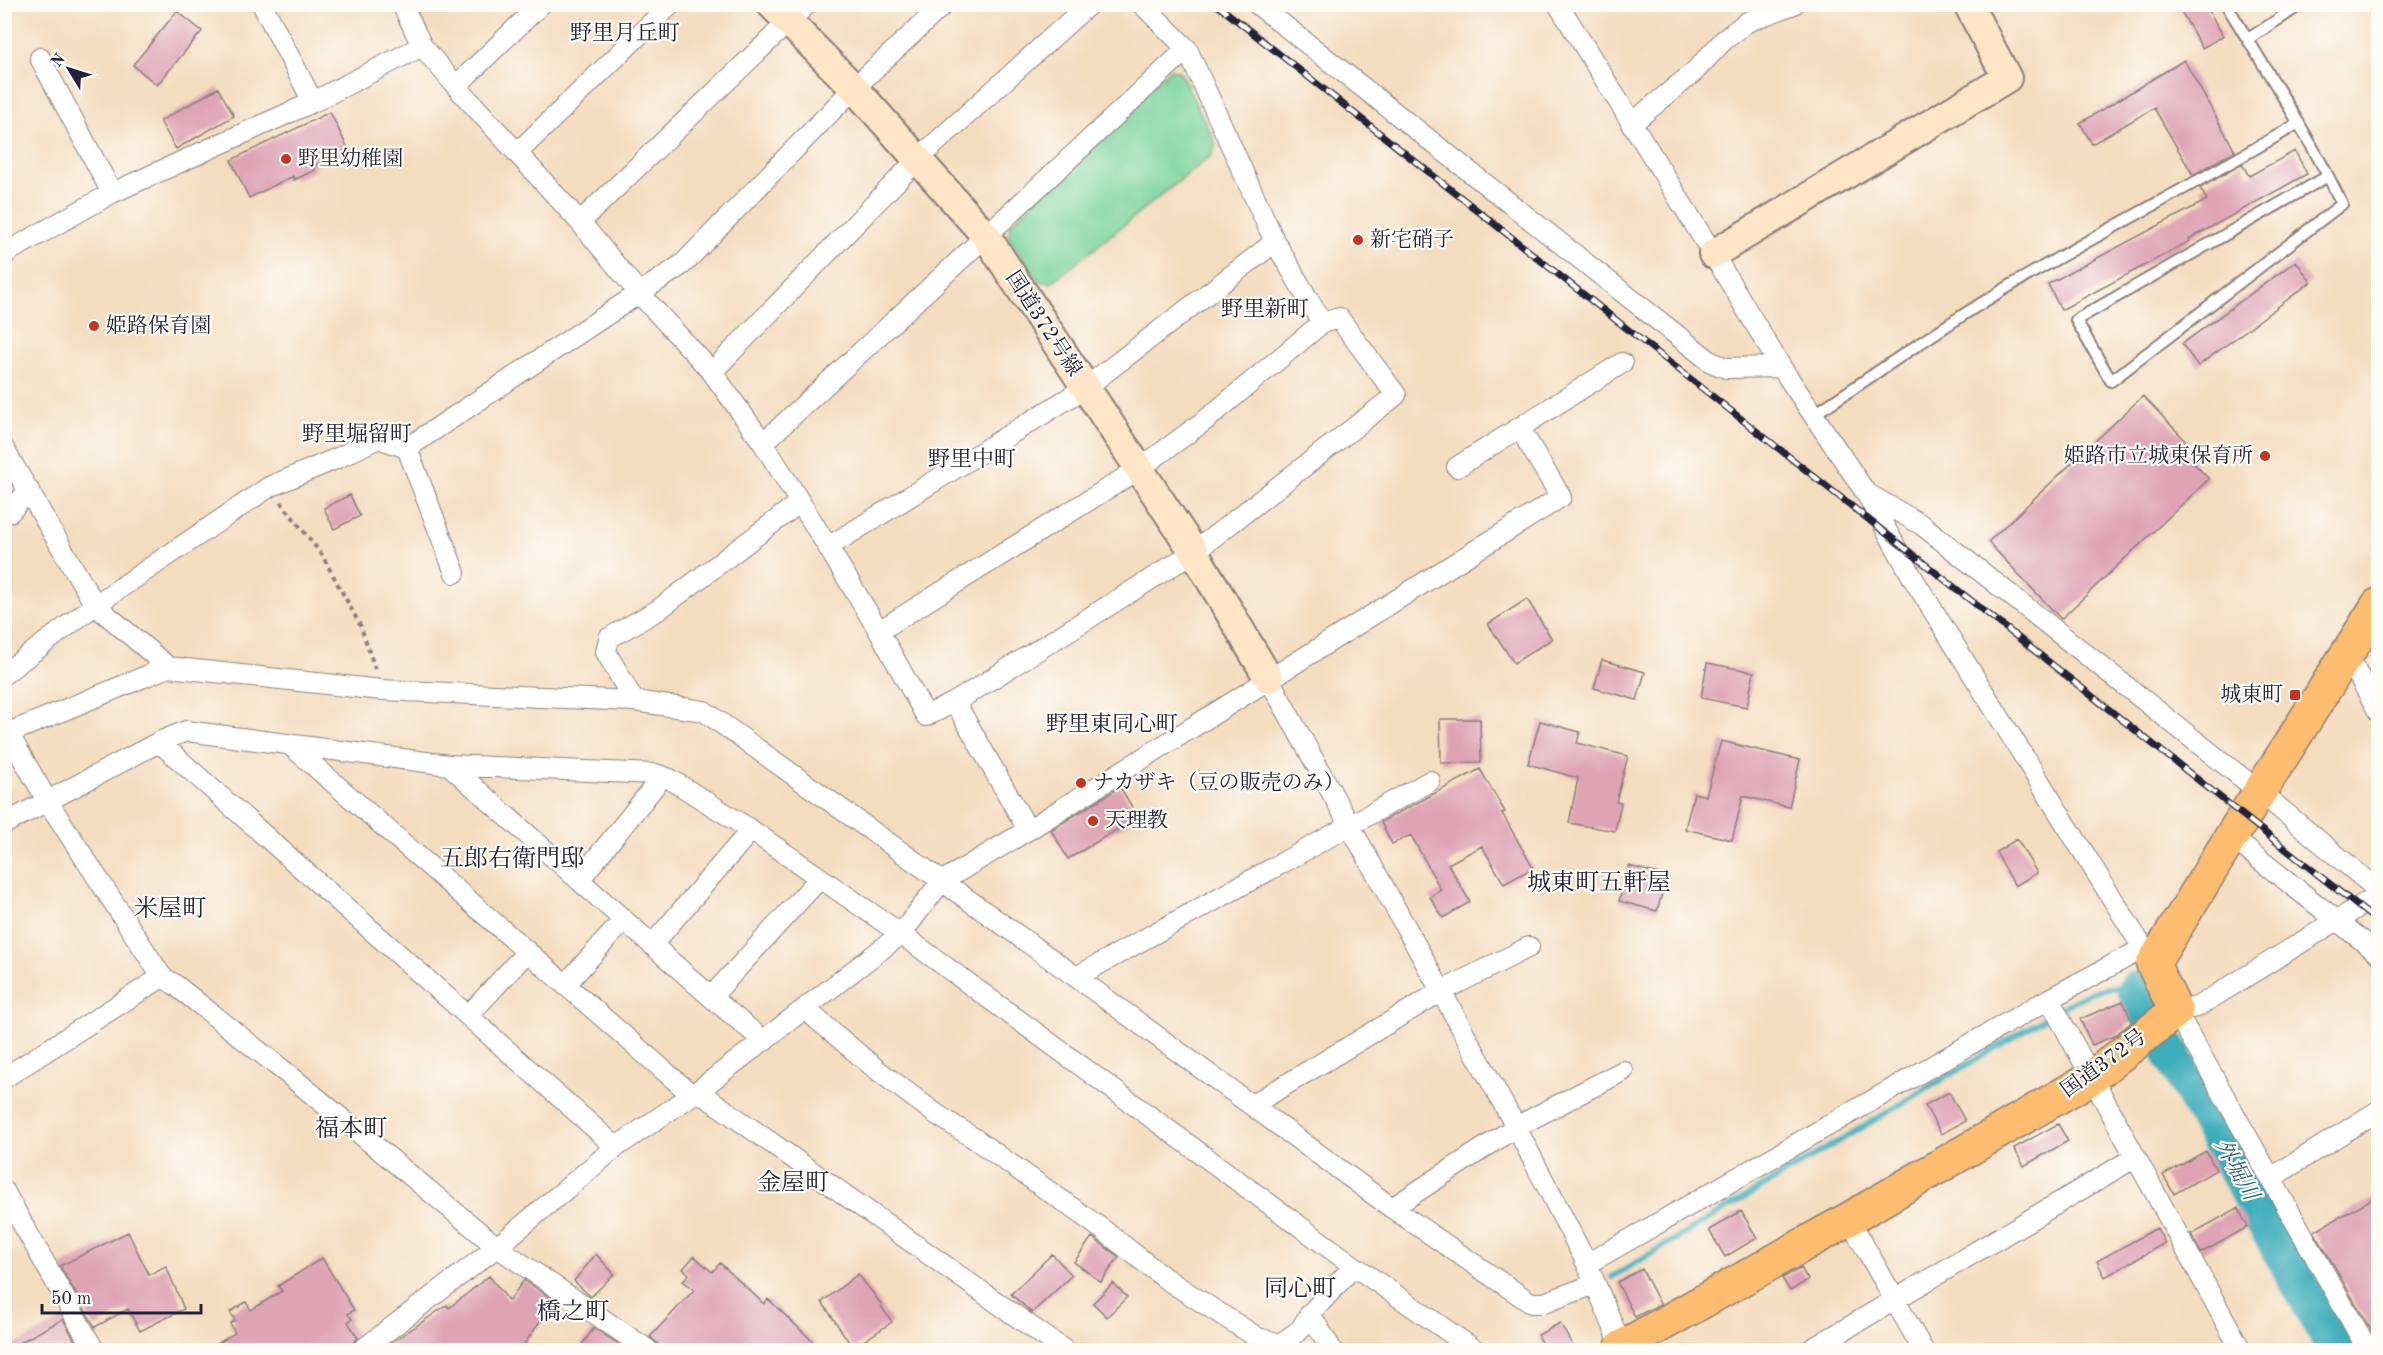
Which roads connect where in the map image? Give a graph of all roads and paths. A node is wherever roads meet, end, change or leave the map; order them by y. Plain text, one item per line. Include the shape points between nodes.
1 (262, 4) edge
2 (541, 4) edge
3 (671, 4) edge
4 (944, 4) edge
5 (1089, 4) edge
6 (1142, 4) edge
7 (1257, 4) edge
8 (1558, 4) edge
9 (1794, 4) edge
10 (1968, 4) edge
11 (2226, 4) edge
12 (2302, 4) edge
13 (412, 9) edge
14 (788, 11) edge
15 (2247, 39) junction
16 (422, 46) junction
17 (1187, 49) junction
18 (40, 58) dead end
19 (456, 86) junction
20 (854, 88) junction
21 (313, 102) junction
22 (2300, 123) junction
23 (1631, 124) junction
24 (517, 153) junction
25 (919, 158) junction
26 (2328, 176) junction
27 (112, 193) junction
28 (580, 222) junction
29 (986, 236) junction
30 (1275, 242) junction
31 (4, 254) edge
32 (1713, 254) junction
33 (639, 293) junction
34 (1322, 323) junction
35 (1622, 363) dead end
36 (1781, 367) junction
37 (712, 372) junction
38 (1085, 388) junction
39 (1813, 415) junction
40 (1520, 429) junction
41 (763, 443) junction
42 (407, 448) junction
43 (4, 449) edge
44 (1457, 467) dead end
45 (1139, 470) junction
46 (269, 487) junction
47 (29, 490) junction
48 (1866, 494) junction
49 (799, 503) junction
50 (4, 514) edge
51 (828, 547) junction
52 (1194, 552) junction
53 (455, 573) dead end
54 (95, 604) junction
55 (2379, 605) edge
56 (879, 631) junction
57 (2347, 655) junction
58 (168, 668) junction
59 (4, 675) edge
60 (1269, 679) junction
61 (382, 690) junction
62 (634, 701) junction
63 (955, 702) junction
64 (2379, 711) edge
65 (6, 731) edge
66 (159, 742) junction
67 (289, 744) junction
68 (449, 765) junction
69 (662, 777) junction
70 (1430, 781) dead end
71 (2260, 792) junction
72 (48, 802) junction
73 (4, 824) edge
74 (1350, 826) junction
75 (750, 830) junction
76 (1028, 830) junction
77 (2230, 837) junction
78 (819, 879) junction
79 (579, 880) junction
80 (940, 882) junction
81 (2379, 890) edge
82 (2379, 895) edge
83 (624, 920) junction
84 (2337, 921) junction
85 (901, 934) junction
86 (652, 945) junction
87 (1529, 947) dead end
88 (527, 952) junction
89 (2379, 953) edge
90 (2149, 956) junction
91 (162, 977) junction
92 (1076, 977) junction
93 (566, 985) junction
94 (1440, 992) junction
95 (711, 997) junction
96 (2049, 999) junction
97 (805, 1009) junction
98 (468, 1016) junction
99 (2168, 1017) junction
100 (764, 1041) junction
101 (1623, 1071) dead end
102 (4, 1078) edge
103 (2091, 1078) junction
104 (695, 1093) junction
105 (1252, 1105) junction
106 (2379, 1111) edge
107 (1515, 1127) junction
108 (616, 1147) junction
109 (2134, 1158) junction
110 (2271, 1178) junction
111 (4, 1191) edge
112 (1392, 1208) junction
113 (1849, 1219) junction
114 (497, 1247) junction
115 (1587, 1264) junction
116 (1354, 1266) junction
117 (1594, 1284) junction
118 (1894, 1302) junction
119 (1310, 1314) junction
120 (1058, 1349) edge
121 (1620, 1349) edge
122 (94, 1350) edge
123 (362, 1350) edge
124 (648, 1350) edge
125 (1332, 1350) edge
126 (1475, 1350) edge
127 (1810, 1350) edge
128 (1923, 1350) edge
129 (2241, 1350) edge
130 (2368, 1350) edge

1 - 21 street
2 - 19 street
3 - 24 street
4 - 20 street
5 - 25 street
6 - 17 street
7 - 36 street via 1712,362 1726,368
8 - 23 street
9 - 23 street via 1747,22
10 - 32 street via 2007,78
11 - 15 lane
12 - 15 lane
13 - 16 street
14 - 20 street, 国道372号線
14 - 28 street
15 - 22 lane
16 - 19 street
16 - 21 street
17 - 29 street
17 - 30 street
18 - 27 street
19 - 24 street
20 - 25 street, 国道372号線
20 - 33 street via 683,264
21 - 27 street
22 - 26 lane
22 - 39 lane via 2002,291
23 - 32 street
24 - 28 street
25 - 29 street, 国道372号線
25 - 37 street
26 - 26 lane via 2342,204 2111,381 2076,320
27 - 31 street
28 - 33 street
29 - 38 street, 国道372号線
29 - 41 street
30 - 34 street
30 - 38 street
32 - 36 street
33 - 37 street
33 - 42 street
34 - 45 street
34 - 52 street via 1340,318 1396,395
35 - 40 street
36 - 39 street
37 - 41 street
38 - 45 street, 国道372号線
38 - 51 street
39 - 48 street
40 - 44 street
40 - 60 street via 1561,497
41 - 49 street
42 - 46 street via 378,438
42 - 53 street
43 - 47 street
45 - 52 street, 国道372号線
45 - 56 street
46 - 54 street
46 - 61 path via 322,555 361,627
47 - 50 street
47 - 54 street
48 - 71 street via 1922,525
48 - 90 street via 1914,580
49 - 51 street
49 - 62 street via 658,610 609,638 606,652
51 - 56 street
52 - 60 street, 国道372号線
52 - 63 street
54 - 58 street
54 - 59 street
55 - 57 highway
56 - 63 street via 926,716
57 - 64 street
57 - 71 highway
58 - 61 street
58 - 65 street
60 - 74 street
60 - 76 street
61 - 62 street
62 - 80 street via 704,711
63 - 76 street
65 - 72 street
66 - 67 street via 186,731
66 - 72 street
66 - 98 street
67 - 68 street
67 - 88 street
68 - 69 street
68 - 79 street
69 - 75 street
69 - 79 street
70 - 74 street
71 - 77 highway
71 - 81 street
72 - 73 street
72 - 91 street
74 - 92 street
74 - 94 street
75 - 78 street
75 - 86 street
76 - 80 street
77 - 84 street
77 - 90 highway
78 - 85 street
78 - 95 street
79 - 83 street
80 - 85 street
80 - 92 street
82 - 84 street
83 - 86 street
83 - 93 street
84 - 89 street
84 - 99 street via 2197,1008
85 - 97 street
85 - 116 street
86 - 95 street
87 - 94 street
88 - 93 street
88 - 98 street
90 - 96 street
90 - 99 highway
91 - 102 street
91 - 114 street via 280,1068
92 - 105 street
93 - 104 street
94 - 105 street
94 - 107 street
95 - 100 street
96 - 103 street
96 - 115 street
97 - 100 street
97 - 119 street via 936,1114 1102,1229 1166,1279 1258,1338 1280,1344 1300,1330
98 - 108 street
99 - 103 highway, 国道372号
99 - 110 street
100 - 104 street
101 - 107 street
103 - 109 street
103 - 113 highway, 国道372号
104 - 108 street
104 - 120 street
105 - 112 street
106 - 110 street
107 - 112 street
107 - 115 street
108 - 114 street
109 - 118 street
109 - 129 street
110 - 130 street
111 - 122 street
112 - 117 street via 1531,1303 1544,1303
113 - 118 street
113 - 121 highway, 国道372号
114 - 123 street
114 - 124 street
115 - 117 street
116 - 119 street
116 - 126 street
117 - 121 street
118 - 127 street
118 - 128 street
119 - 125 street

